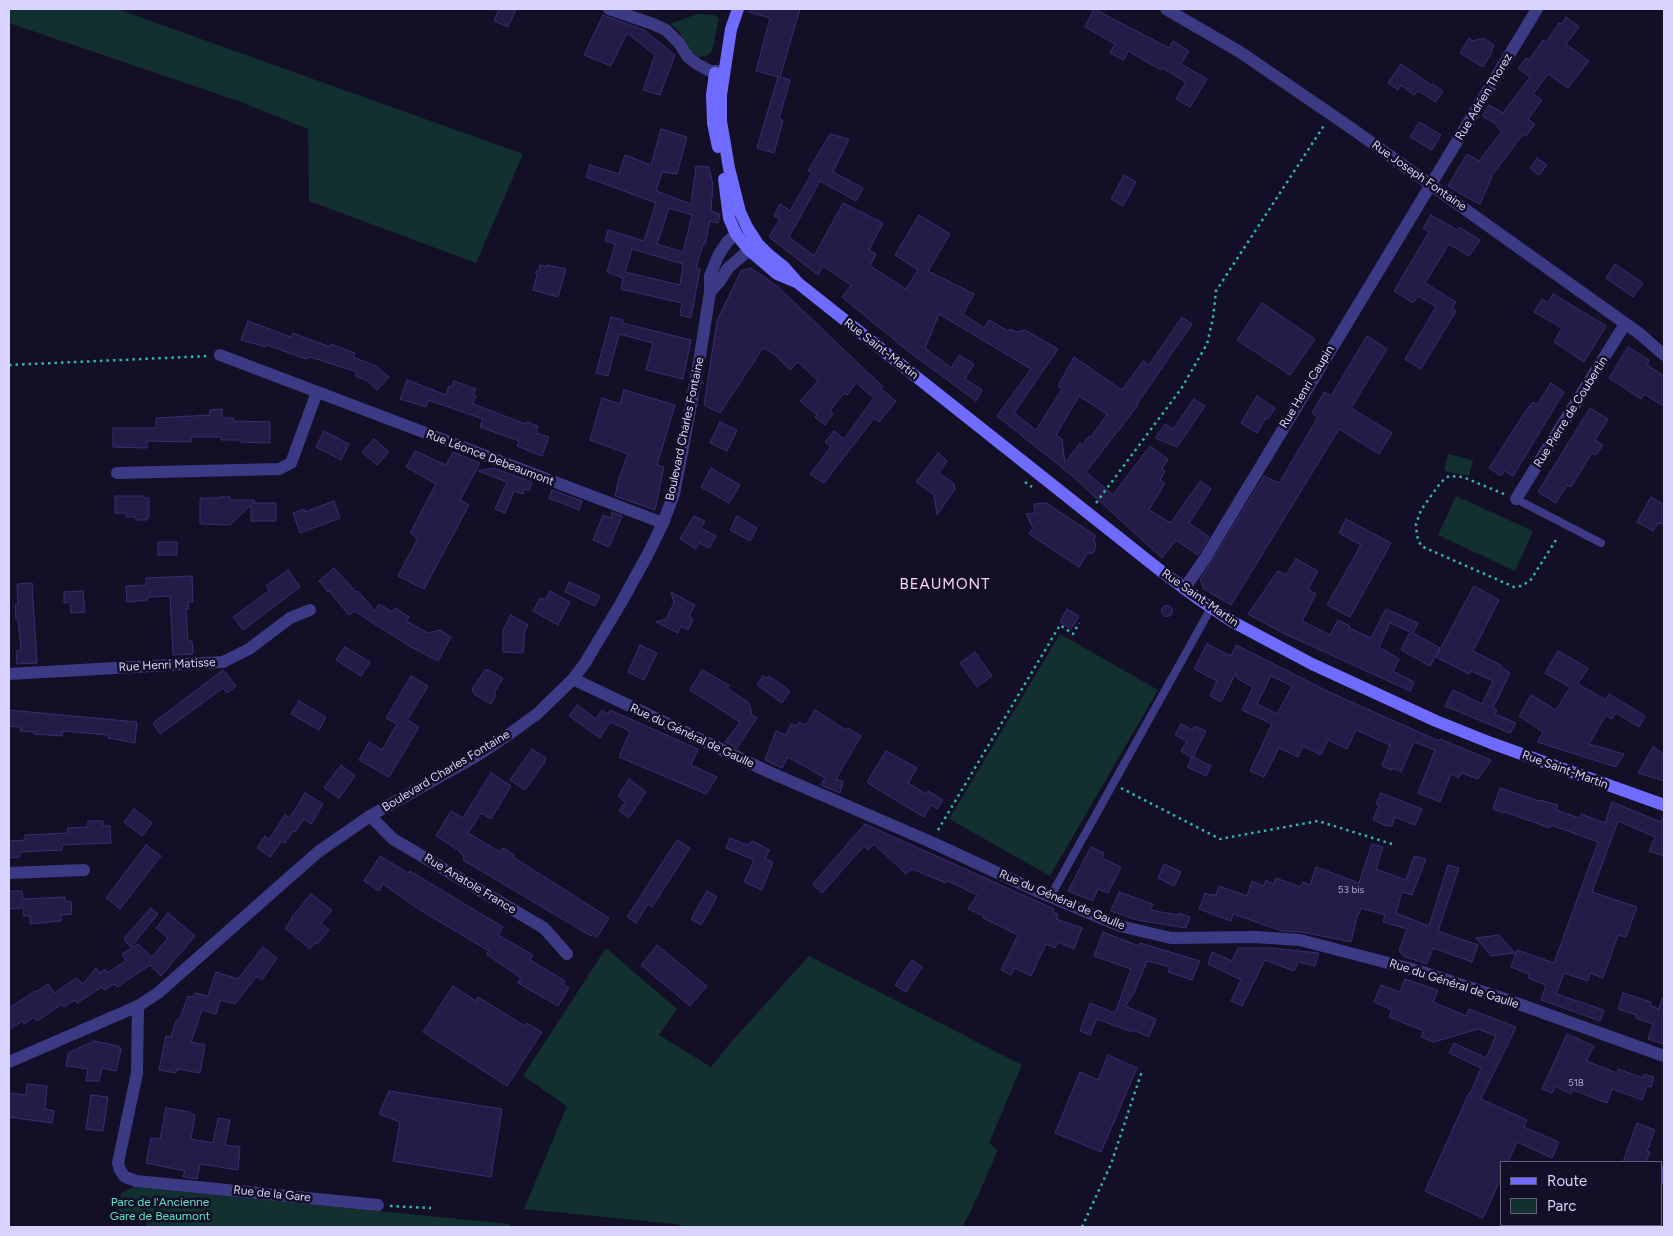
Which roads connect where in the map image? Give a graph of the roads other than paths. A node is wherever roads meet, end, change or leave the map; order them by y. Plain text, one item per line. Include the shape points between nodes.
1 (609, 9) edge
2 (738, 9) edge
3 (1166, 9) edge
4 (1537, 9) edge
5 (719, 71) junction
6 (1431, 186) junction
7 (746, 238) junction
8 (798, 283) junction
9 (710, 292) junction
10 (1625, 324) junction
11 (1664, 354) edge
12 (220, 355) road end
13 (317, 392) junction
14 (117, 473) dead end
15 (1516, 499) joint
16 (663, 523) junction
17 (1601, 543) dead end
18 (1184, 589) junction
19 (1211, 608) junction
20 (310, 610) dead end
21 (9, 674) edge
22 (573, 679) junction
23 (1664, 805) edge
24 (370, 816) junction
25 (84, 870) dead end
26 (9, 873) edge
27 (1050, 897) junction
28 (567, 954) dead end
29 (138, 1006) junction
30 (1664, 1056) edge
31 (9, 1062) edge
32 (378, 1205) road end

1 - 5 street via 666,30 688,57 704,68
2 - 5 main road via 717,60
3 - 6 street, Rue Joseph Fontaine via 1240,52
4 - 6 street, Rue Adrien Thorez
5 - 7 main road via 729,168
5 - 7 main road via 712,95 712,123 729,218
6 - 10 street, Rue Joseph Fontaine
6 - 18 street, Rue Henri Caupin
7 - 8 main road, Rue Saint-Martin via 784,266
7 - 8 main road, Rue Saint-Martin via 777,274
7 - 9 street, Boulevard Charles Fontaine
7 - 9 street, Boulevard Charles Fontaine via 727,242 710,276
8 - 18 main road, Rue Saint-Martin
9 - 16 street, Boulevard Charles Fontaine via 676,485
10 - 11 street, Rue Joseph Fontaine
10 - 15 street, Rue Pierre de Coubertin
12 - 13 street, Rue Léonce Debeaumont
13 - 14 street via 292,463 279,469
13 - 16 street, Rue Léonce Debeaumont
15 - 17 lane
16 - 22 street, Boulevard Charles Fontaine via 621,603
18 - 19 main road, Rue Saint-Martin
19 - 23 main road, Rue Saint-Martin via 1288,652 1411,710 1491,743
19 - 27 lane
20 - 21 street, Rue Henri Matisse via 290,618 249,649 223,662
22 - 24 street, Boulevard Charles Fontaine via 537,714 508,735
22 - 27 street, Rue du Général de Gaulle via 769,772
24 - 28 street, Rue Anatole France via 393,839 544,928
24 - 29 street, Boulevard Charles Fontaine via 318,852 158,993
25 - 26 street
27 - 30 street, Rue du Général de Gaulle via 1120,926 1171,938 1300,940 1401,966
29 - 31 street, Boulevard Charles Fontaine
29 - 32 street, Rue de la Gare via 137,1073 118,1163 124,1177 136,1181

